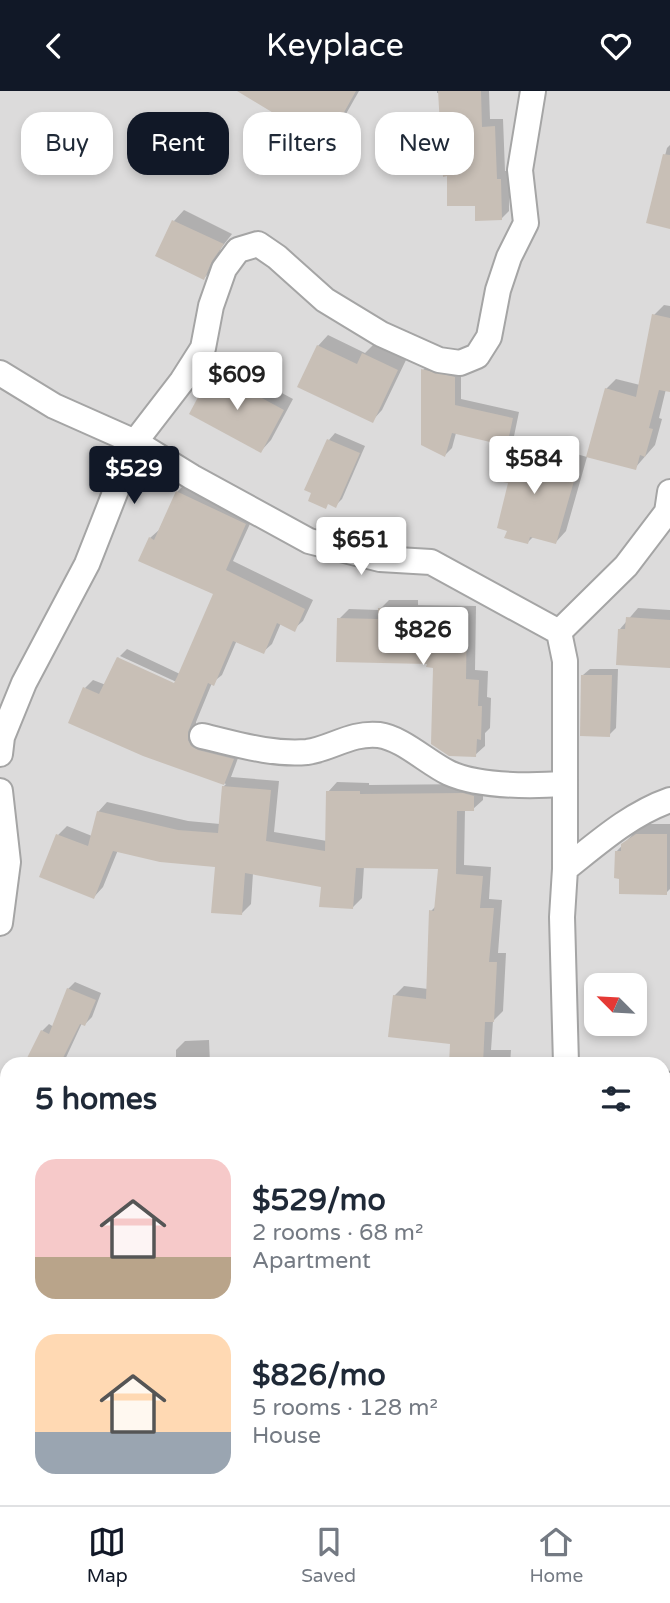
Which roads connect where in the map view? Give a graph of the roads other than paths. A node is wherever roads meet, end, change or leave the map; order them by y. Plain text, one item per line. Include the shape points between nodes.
1 (533, 91) edge
2 (0, 373) edge
3 (135, 442) junction
4 (670, 492) edge
5 (559, 632) junction
6 (202, 736) dead end
7 (0, 754) edge
8 (565, 784) junction
9 (0, 791) edge
10 (670, 800) edge
11 (565, 869) junction
12 (0, 923) edge
13 (566, 1057) edge

1 - 3 street via 520,170 526,223 498,290 489,337 477,356 460,363 439,360 381,334 325,300 258,244 238,250 224,269 203,348
2 - 3 street via 54,406
3 - 5 street via 309,541 380,559 431,562
3 - 7 street via 87,564 24,683 2,737
4 - 5 street via 667,512 626,566
5 - 8 street via 565,661
6 - 8 street via 275,753 310,751 346,738 380,735 451,774 526,786
8 - 11 street
9 - 12 street via 8,862
10 - 11 street via 617,828
11 - 13 street

